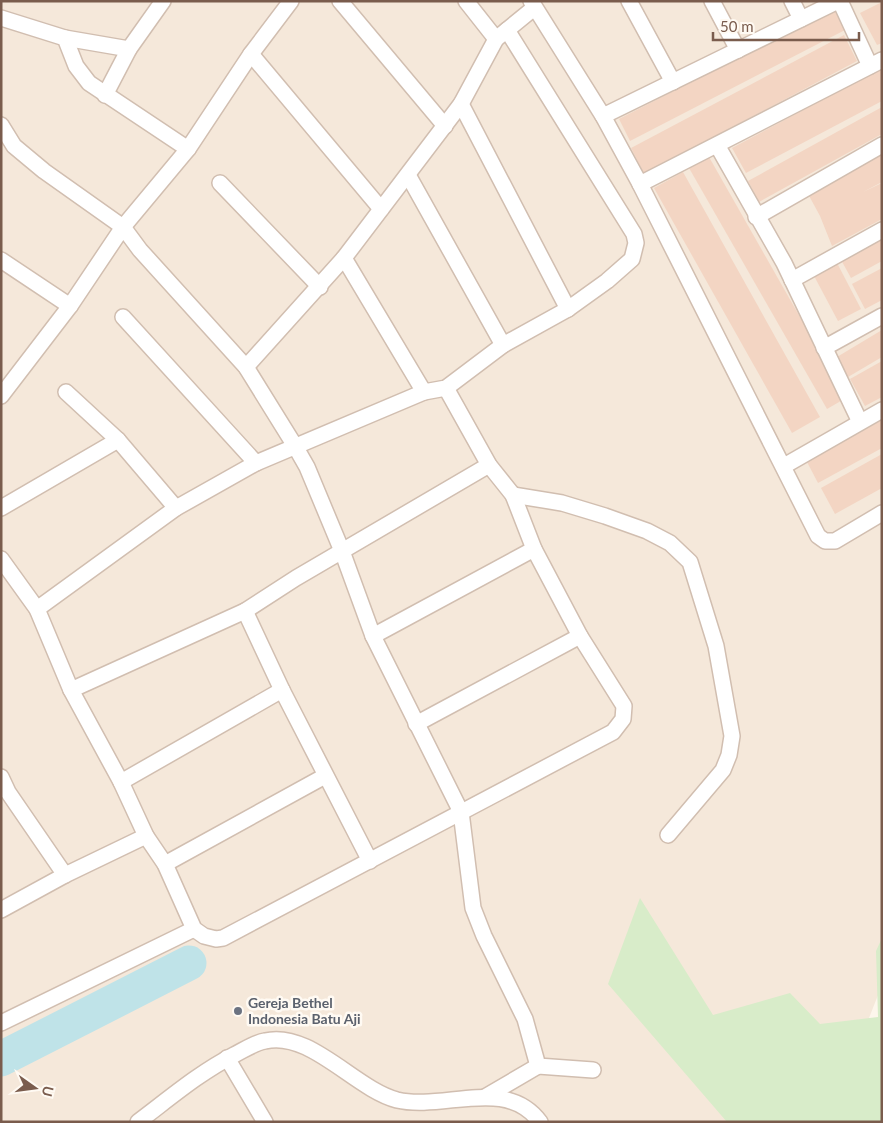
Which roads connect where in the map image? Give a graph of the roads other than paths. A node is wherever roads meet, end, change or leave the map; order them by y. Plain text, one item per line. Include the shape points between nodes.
1 (163, 1) edge
2 (291, 1) edge
3 (340, 1) edge
4 (466, 1) edge
5 (629, 1) edge
6 (712, 1) edge
7 (792, 1) edge
8 (839, 1) edge
9 (532, 7) edge
10 (1, 18) edge
11 (801, 19) junction
12 (505, 31) junction
13 (65, 38) junction
14 (129, 49) junction
15 (738, 50) junction
16 (251, 54) junction
17 (876, 63) edge
18 (673, 82) junction
19 (105, 95) junction
20 (462, 104) junction
21 (603, 116) junction
22 (1, 126) edge
23 (445, 126) junction
24 (717, 145) junction
25 (882, 145) edge
26 (188, 149) junction
27 (408, 175) junction
28 (220, 183) dead end
29 (640, 184) junction
30 (381, 209) junction
31 (756, 217) junction
32 (123, 228) junction
33 (882, 230) edge
34 (344, 258) junction
35 (1, 260) edge
36 (792, 280) junction
37 (320, 287) junction
38 (70, 306) junction
39 (568, 308) junction
40 (882, 316) edge
41 (123, 318) dead end
42 (503, 345) junction
43 (824, 348) junction
44 (246, 367) junction
45 (446, 388) junction
46 (66, 392) dead end
47 (424, 392) junction
48 (1, 396) edge
49 (882, 410) edge
50 (860, 422) junction
51 (118, 440) junction
52 (295, 446) junction
53 (256, 463) junction
54 (489, 465) junction
55 (784, 466) junction
56 (512, 495) junction
57 (1, 508) edge
58 (176, 508) junction
59 (882, 513) edge
60 (534, 550) junction
61 (342, 551) junction
62 (2, 563) edge
63 (37, 609) junction
64 (245, 611) junction
65 (373, 636) junction
66 (580, 636) junction
67 (71, 690) junction
68 (282, 690) junction
69 (416, 724) junction
70 (325, 776) junction
71 (1, 777) edge
72 (121, 782) junction
73 (5, 793) edge
74 (461, 812) junction
75 (668, 835) dead end
76 (146, 836) junction
77 (370, 862) junction
78 (165, 864) junction
79 (65, 875) junction
80 (1, 910) edge
81 (194, 929) junction
82 (2, 1020) edge
83 (227, 1058) junction
84 (538, 1066) junction
85 (593, 1070) dead end
86 (485, 1097) junction
87 (138, 1122) edge
88 (264, 1122) edge
89 (540, 1122) edge

1 - 14 street
2 - 16 street
3 - 23 street
4 - 12 street
5 - 18 street
6 - 15 street
7 - 11 street
8 - 11 street
8 - 17 street
9 - 12 street
9 - 21 street
10 - 13 street
11 - 15 street
12 - 20 street
12 - 39 street via 634,234 635,252 630,262
13 - 14 street
13 - 19 street via 76,66 89,83
14 - 19 street
15 - 18 street
16 - 26 street
16 - 30 street
17 - 24 street
18 - 21 street
19 - 26 street
20 - 23 street
20 - 39 street
21 - 29 street
22 - 32 street via 14,146
23 - 27 street
24 - 29 street
24 - 31 street
25 - 31 street
26 - 32 street
27 - 30 street
27 - 42 street
28 - 37 street
29 - 55 street
30 - 34 street
31 - 36 street
32 - 38 street
32 - 44 street
33 - 36 street
34 - 37 street
34 - 47 street
35 - 38 street
36 - 43 street
37 - 44 street
38 - 48 street
39 - 42 street
40 - 43 street
41 - 53 street
42 - 45 street
43 - 50 street
44 - 52 street
45 - 47 street
45 - 54 street
46 - 51 street
47 - 52 street
49 - 50 street
50 - 55 street
51 - 57 street
51 - 58 street
52 - 53 street
52 - 61 street
53 - 58 street
54 - 56 street
54 - 61 street
55 - 59 street via 821,539 835,541
56 - 60 street
56 - 75 street via 562,503 647,531 670,543 690,562 716,646 732,736 723,770
58 - 63 street
60 - 65 street
60 - 66 street
61 - 64 street
61 - 65 street
62 - 63 street
63 - 67 street
64 - 67 street
64 - 68 street
65 - 69 street
66 - 69 street
66 - 74 street via 624,706 623,719 613,732
67 - 72 street
68 - 70 street
68 - 72 street
69 - 74 street
70 - 77 street
70 - 78 street
71 - 73 street
72 - 76 street
73 - 79 street
74 - 77 street
74 - 84 street via 473,908 525,1019
76 - 78 street
76 - 79 street
77 - 81 street via 223,938 204,936
78 - 81 street
79 - 80 street
81 - 82 street
83 - 86 street via 266,1041 281,1039 296,1042 380,1094 397,1100 432,1102
83 - 87 street via 181,1087
83 - 88 street
84 - 85 street
84 - 86 street
86 - 89 street via 519,1102

